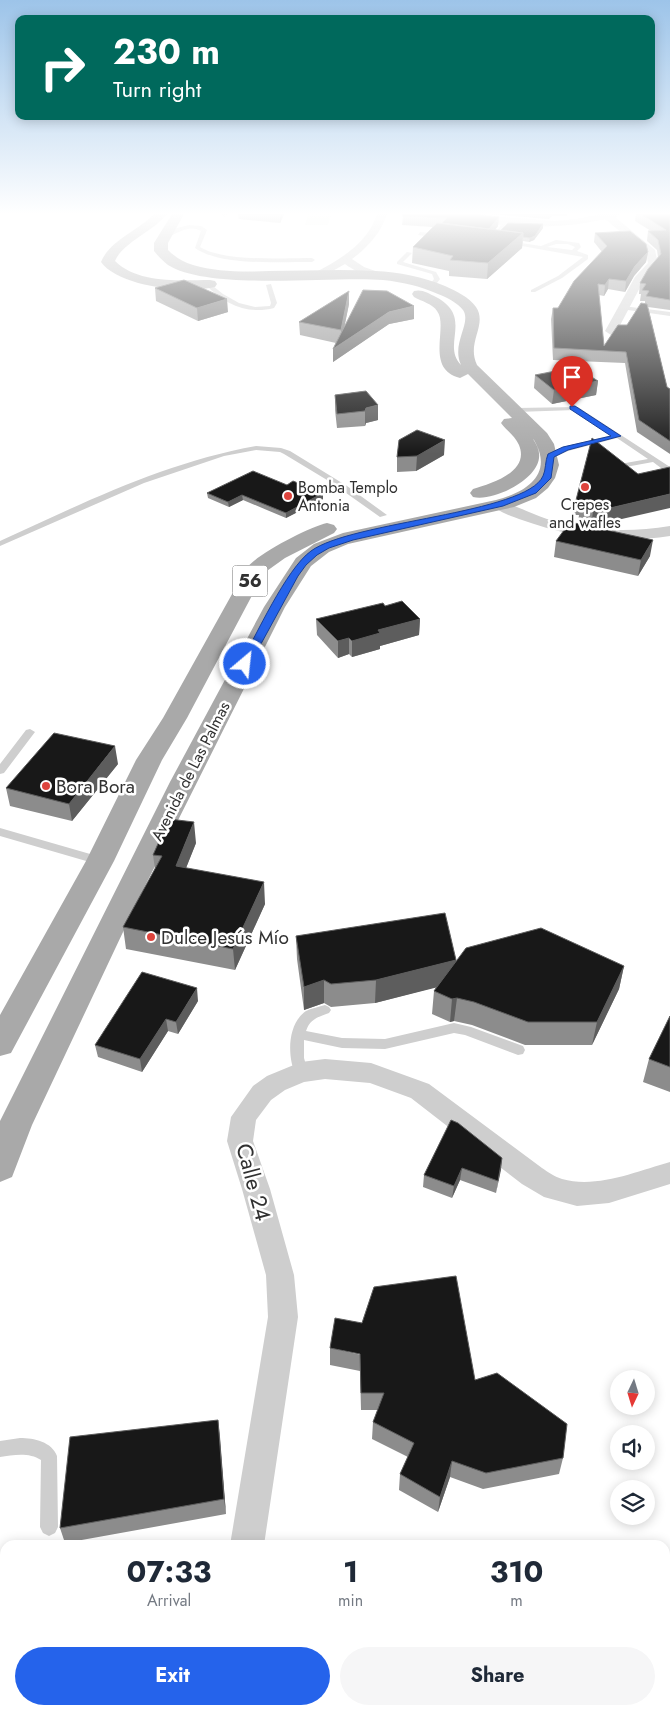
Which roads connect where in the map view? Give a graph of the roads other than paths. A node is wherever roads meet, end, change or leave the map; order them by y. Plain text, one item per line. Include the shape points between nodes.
1 (218, 294) edge
2 (275, 294) edge
3 (418, 294) edge
4 (450, 294) edge
5 (631, 294) edge
6 (623, 308) junction
7 (670, 314) edge
8 (611, 330) dead end
9 (516, 410) junction
10 (617, 436) junction
11 (550, 456) junction
12 (653, 460) junction
13 (623, 466) edge
14 (668, 469) edge
15 (500, 505) junction
16 (383, 515) junction
17 (670, 531) edge
18 (0, 544) edge
19 (30, 732) dead end
20 (0, 771) edge
21 (0, 832) edge
22 (100, 861) junction
23 (325, 1010) dead end
24 (299, 1034) junction
25 (0, 1044) edge
26 (518, 1050) dead end
27 (301, 1072) junction
28 (0, 1167) edge
29 (670, 1172) edge
30 (0, 1449) edge
31 (49, 1527) dead end
32 (248, 1540) edge

1 - 2 lane via 249,308 265,310 272,307
3 - 16 main road, Avenida de Las Palmas / 56 via 437,302 448,316 449,362 522,436 530,450 527,466 515,478 492,490
4 - 9 main road, Avenida de Las Palmas / 56 via 472,314 465,351 470,367
5 - 6 street
6 - 7 lane
6 - 8 street
9 - 10 lane via 572,407
9 - 11 main road, Avenida de Las Palmas / 56 via 541,437
10 - 11 lane
10 - 12 lane
11 - 15 main road, Avenida de Las Palmas / 56 via 547,478 533,491
12 - 13 lane
12 - 14 lane
15 - 17 street via 557,527 616,536
15 - 28 main road, Avenida de Las Palmas / 56 via 351,538 326,546 303,563 264,629 171,805 15,1125
16 - 18 lane via 324,474 281,450 258,447 227,452 147,480
16 - 22 main road, Avenida de Las Palmas / 56 via 321,531 256,569 149,760
19 - 20 lane
21 - 22 lane
22 - 25 main road, Avenida de Las Palmas / 56
23 - 24 lane via 311,1014 302,1022
24 - 26 lane via 342,1043 384,1044 454,1028
24 - 27 lane via 297,1050
27 - 29 street, Calle 24 via 326,1069 371,1073 420,1091 554,1190 577,1194 609,1191
27 - 32 street, Calle 24 via 276,1083 262,1094 244,1117 240,1141 280,1275 283,1317
30 - 31 lane via 18,1446 41,1449 49,1456

